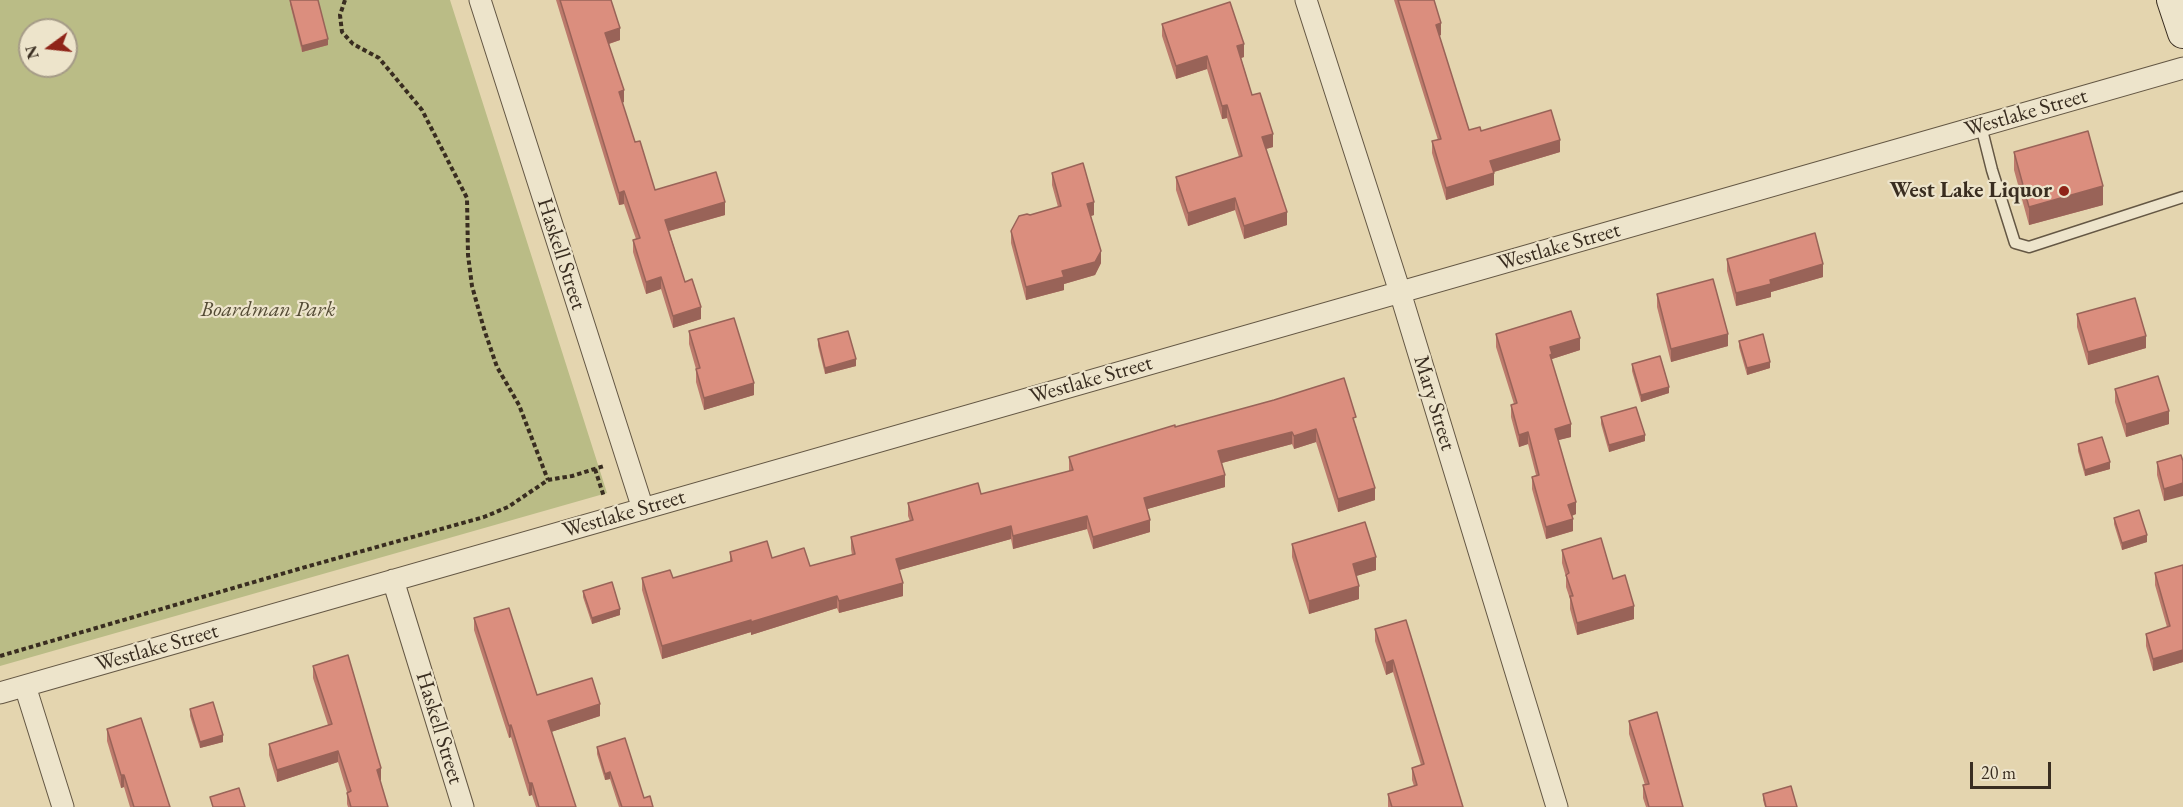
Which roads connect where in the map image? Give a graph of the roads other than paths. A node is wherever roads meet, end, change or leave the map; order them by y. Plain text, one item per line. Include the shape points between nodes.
1 (480, 0) edge
2 (1306, 0) edge
3 (2172, 0) edge
4 (2183, 33) edge
5 (2183, 68) edge
6 (1981, 126) junction
7 (2183, 197) edge
8 (1400, 292) junction
9 (643, 509) junction
10 (393, 580) junction
11 (25, 686) junction
12 (0, 693) edge
13 (63, 807) edge
14 (463, 807) edge
15 (1557, 807) edge

1 - 9 street, Haskell Street
2 - 8 street, Mary Street
3 - 4 street
5 - 6 street, Westlake Street
6 - 7 lane via 2014,243 2029,247
6 - 8 street, Westlake Street
8 - 9 street, Westlake Street
8 - 15 street, Mary Street
9 - 10 street, Westlake Street
10 - 11 street, Westlake Street
10 - 14 street, Haskell Street
11 - 12 street, Westlake Street
11 - 13 street

